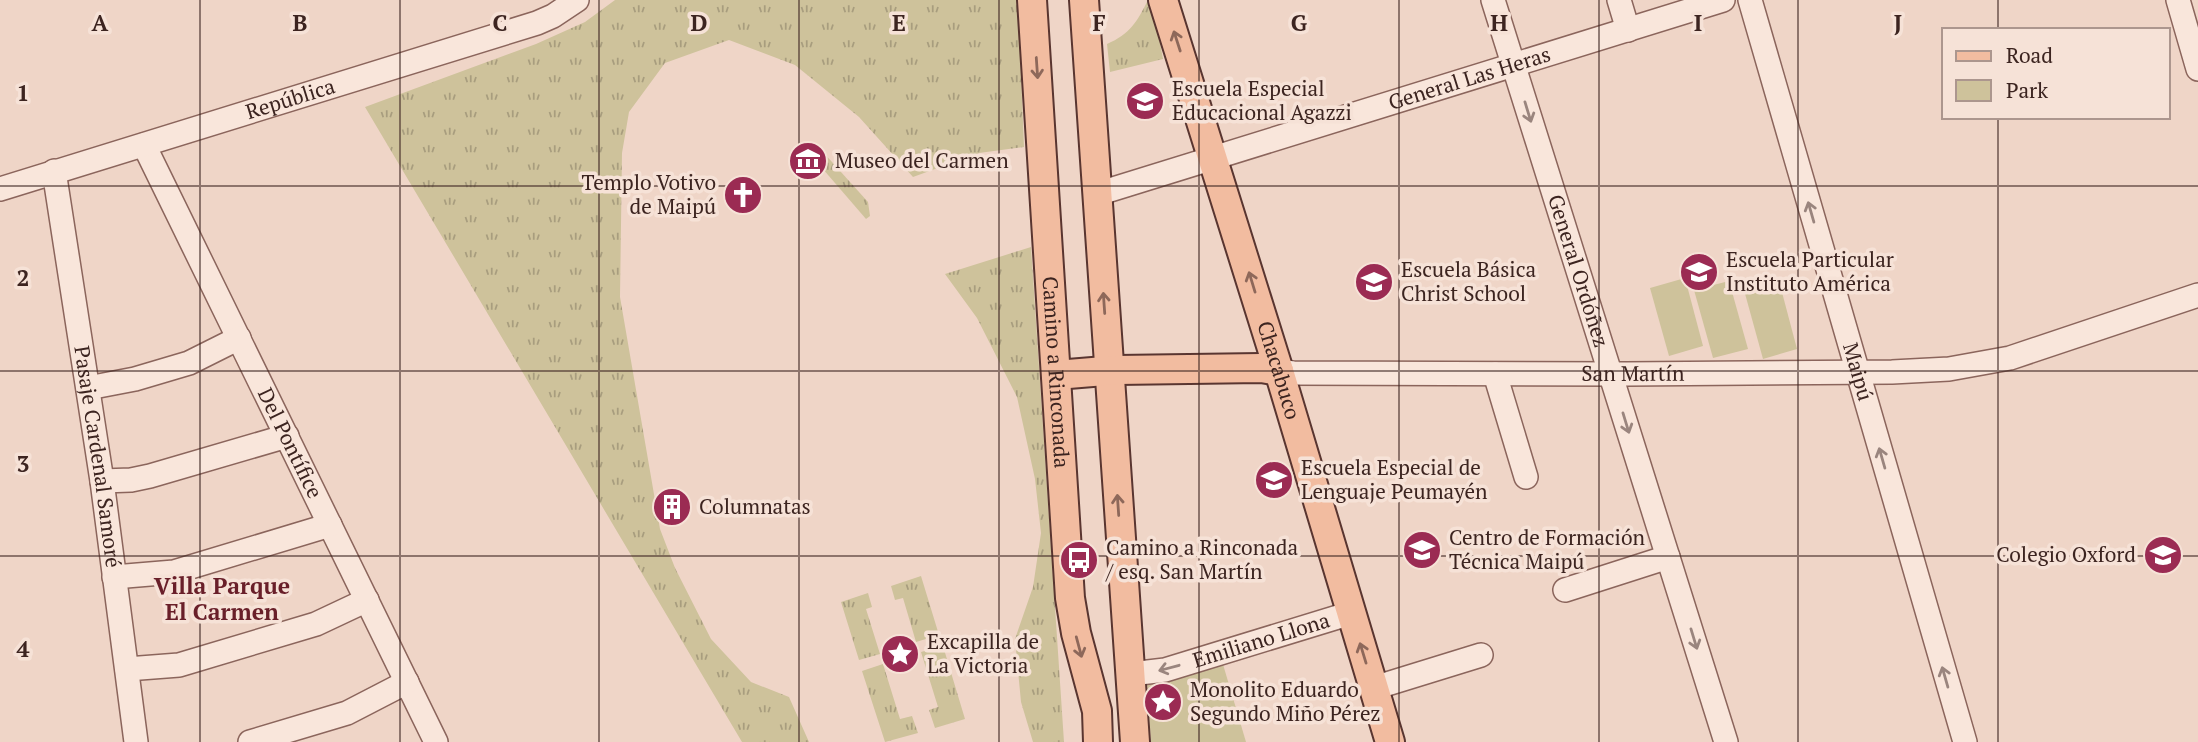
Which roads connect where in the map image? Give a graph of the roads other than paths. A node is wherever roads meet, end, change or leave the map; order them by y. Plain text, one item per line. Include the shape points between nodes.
1 (577, 0) edge
2 (1032, 0) edge
3 (1084, 0) edge
4 (1163, 0) edge
5 (1493, 0) edge
6 (1619, 0) edge
7 (1723, 0) edge
8 (1750, 0) edge
9 (2178, 0) edge
10 (1628, 30) junction
11 (1513, 64) junction
12 (2198, 69) edge
13 (144, 145) junction
14 (1213, 158) junction
15 (54, 171) junction
16 (0, 189) edge
17 (1097, 194) junction
18 (2198, 295) edge
19 (239, 338) junction
20 (1108, 371) junction
21 (1279, 371) junction
22 (1858, 372) junction
23 (1495, 373) junction
24 (1056, 374) junction
25 (1610, 374) junction
26 (88, 388) junction
27 (286, 436) junction
28 (1526, 477) dead end
29 (102, 481) junction
30 (330, 525) junction
31 (1668, 557) junction
32 (114, 577) junction
33 (1565, 590) dead end
34 (367, 600) junction
35 (1351, 613) junction
36 (1481, 655) dead end
37 (127, 669) junction
38 (1131, 674) junction
39 (407, 682) junction
40 (1374, 688) junction
41 (136, 742) edge
42 (250, 742) edge
43 (436, 742) edge
44 (1098, 742) edge
45 (1135, 742) edge
46 (1390, 742) edge
47 (1726, 742) edge
48 (1965, 742) edge

1 - 13 street, República via 537,23
2 -> 24 main road, Camino a Rinconada
3 - 17 main road
14 -> 4 main road, Chacabuco
5 - 11 street, General Ordóñez
6 - 10 street
7 - 10 street, General Las Heras
22 -> 8 street, Maipú
9 - 12 street
10 - 11 street, General Las Heras
11 - 14 street, General Las Heras
11 -> 25 street, General Ordóñez
13 - 15 street, República
13 - 19 street, Del Pontífice
14 - 17 street, General Las Heras
21 -> 14 main road, Chacabuco
15 - 16 street, República
15 - 26 street, Pasaje Cardenal Samoré
20 -> 17 main road
18 - 22 street, San Martín via 1991,362 1926,371
19 - 26 street via 189,363
19 - 27 street, Del Pontífice
20 - 21 main road, San Martín
20 - 24 main road, San Martín
38 -> 20 main road
21 - 23 street, San Martín
21 - 35 main road, Chacabuco
22 - 25 street, San Martín
48 -> 22 street, Maipú
23 - 25 street, San Martín
23 - 28 street
24 -> 44 main road, Camino a Rinconada via 1070,598 1097,711
25 -> 31 street, General Ordóñez
26 - 29 street, Pasaje Cardenal Samoré
27 - 29 street via 150,476
27 - 30 street, Del Pontífice
29 - 32 street, Pasaje Cardenal Samoré
30 - 32 street via 174,572
30 - 34 street, Del Pontífice
31 - 33 street
31 -> 47 street, General Ordóñez
32 - 37 street, Pasaje Cardenal Samoré
34 - 37 street via 316,624 179,665
34 - 39 street, Del Pontífice
35 -> 38 street, Emiliano Llona via 1165,670
40 -> 35 main road, Chacabuco
36 - 40 street
37 - 41 street, Pasaje Cardenal Samoré
38 - 45 main road
39 - 42 street via 347,713
39 - 43 street, Del Pontífice
40 - 46 main road, Chacabuco

